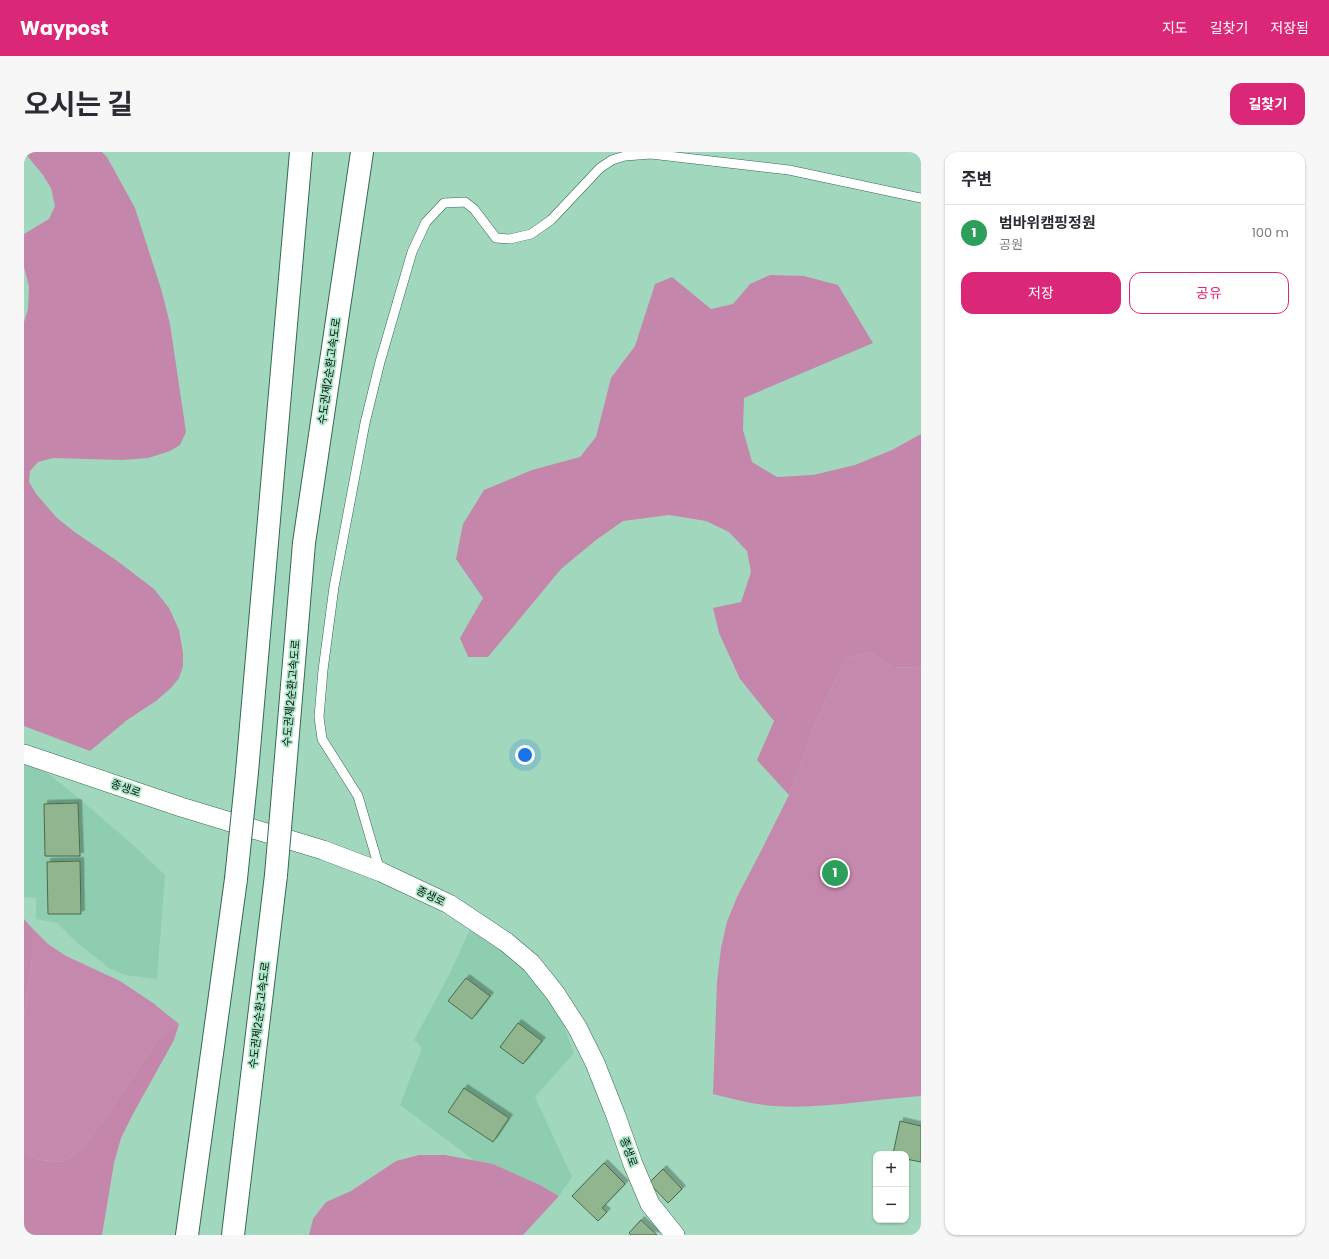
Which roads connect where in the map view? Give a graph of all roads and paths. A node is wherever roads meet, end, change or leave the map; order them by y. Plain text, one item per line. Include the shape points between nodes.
1 (301, 152) edge
2 (362, 152) edge
3 (921, 198) edge
4 (24, 754) edge
5 (381, 872) junction
6 (187, 1235) edge
7 (233, 1235) edge
8 (675, 1235) edge

1 - 6 highway, bridge via 236,879
2 - 7 highway, 수도권제2순환고속도로, bridge via 304,543 276,875
3 - 5 lane via 788,170 651,154 626,156 612,160 600,168 551,220 531,234 510,239 496,238 474,209 465,202 444,203 426,222 410,259 365,423 334,587 322,670 319,717 322,739 358,796
4 - 5 street, 종생로 via 181,807 322,850
5 - 8 street, 종생로 via 449,904 506,942 531,963 577,1027 595,1063 632,1164 650,1204

